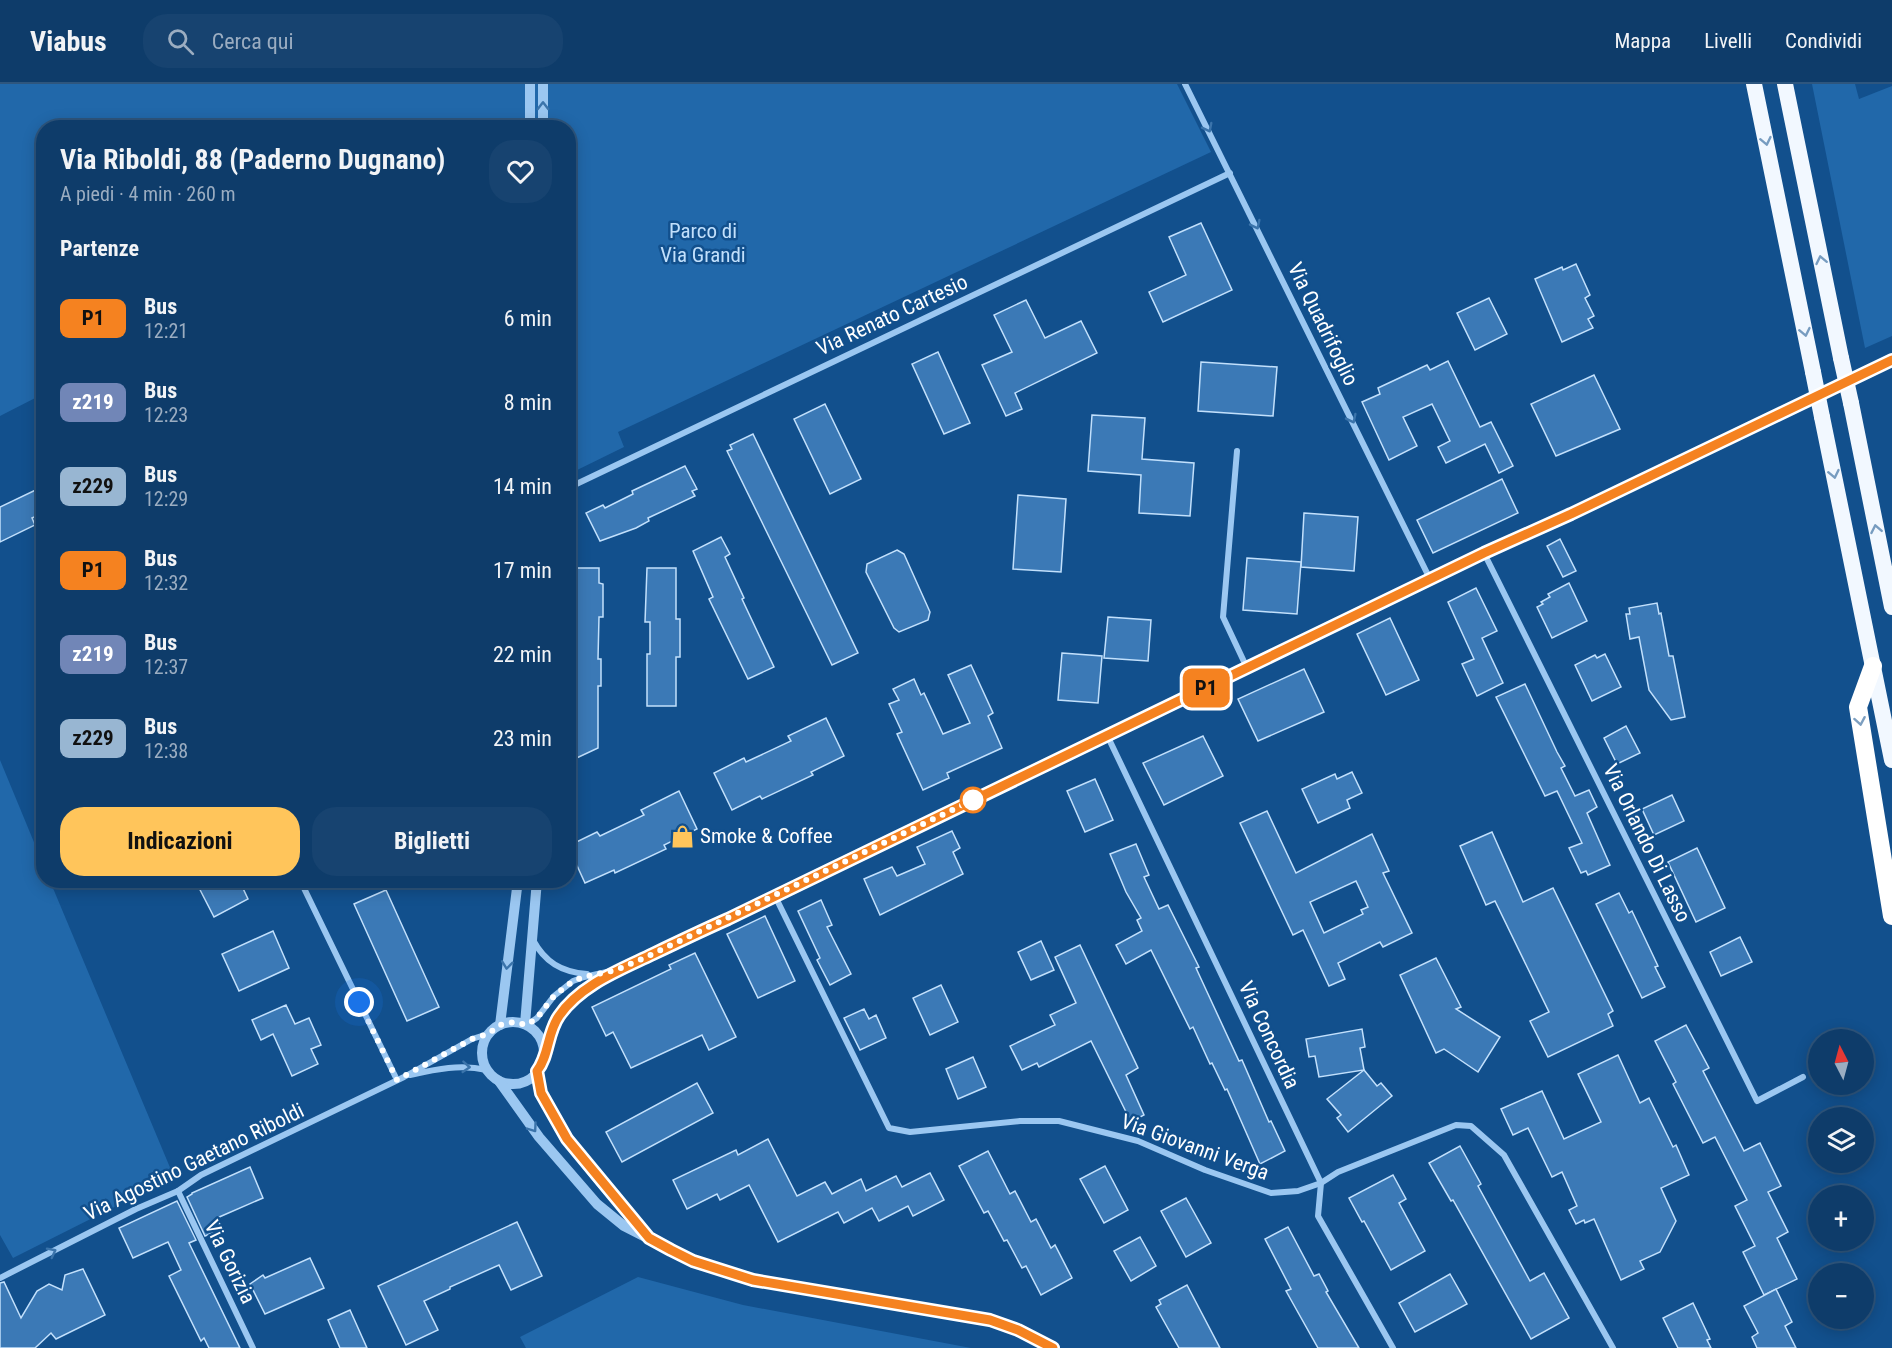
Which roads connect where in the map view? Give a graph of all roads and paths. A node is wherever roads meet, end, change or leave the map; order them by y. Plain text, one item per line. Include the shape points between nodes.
1 (530, 84) edge
2 (543, 84) edge
3 (1185, 84) edge
4 (1754, 84) edge
5 (1785, 84) edge
6 (530, 120) edge
7 (543, 120) edge
8 (1230, 173) junction
9 (1892, 360) edge
10 (1237, 451) dead end
11 (576, 484) edge
12 (1484, 553) junction
13 (1430, 579) junction
14 (1892, 607) edge
15 (1873, 666) junction
16 (1247, 668) junction
17 (1107, 735) junction
18 (1892, 760) edge
19 (304, 888) edge
20 (517, 888) edge
21 (536, 888) edge
22 (775, 896) junction
23 (1892, 916) edge
24 (532, 938) junction
25 (616, 970) junction
26 (596, 974) junction
27 (500, 1025) junction
28 (526, 1025) junction
29 (488, 1034) junction
30 (544, 1054) junction
31 (487, 1070) junction
32 (537, 1071) junction
33 (404, 1077) junction
34 (1803, 1077) dead end
35 (397, 1080) junction
36 (499, 1081) junction
37 (1321, 1183) junction
38 (178, 1191) junction
39 (649, 1238) junction
40 (0, 1278) edge
41 (253, 1348) edge
42 (1053, 1348) edge
43 (1393, 1348) edge
44 (1613, 1348) edge

1 - 6 street
7 -> 2 street
3 -> 8 street, Via Quadrifoglio
4 -> 15 highway, bridge
14 -> 5 highway, bridge
8 - 11 street, Via Renato Cartesio
8 -> 13 street, Via Quadrifoglio
9 - 12 street
10 - 16 street via 1223,617
12 - 13 street
12 - 34 street, Via Orlando Di Lasso via 1757,1101
13 - 16 street
15 - 18 highway
15 -> 23 highway via 1858,707
16 - 17 street
17 - 22 street
17 - 37 street, Via Concordia
19 - 35 street
20 -> 27 street
21 - 24 street
22 - 25 street
22 - 37 street, Via Giovanni Verga via 889,1128 910,1132 1059,1121 1138,1142 1271,1193 1298,1191
24 - 26 street via 552,964 578,973
24 - 28 street
25 - 26 street
25 - 30 street via 565,1008 553,1026
26 - 28 street via 562,988 537,1018
27 - 28 street
27 - 29 street
28 - 30 street via 539,1036
29 - 31 street via 482,1047
29 - 33 street, Via Agostino Gaetano Riboldi
30 - 32 street
33 -> 31 street, Via Agostino Gaetano Riboldi via 455,1066
31 - 36 street
32 - 36 street via 521,1083
32 - 39 street via 541,1093 562,1131
33 - 35 street, Via Agostino Gaetano Riboldi
35 - 38 street, Via Agostino Gaetano Riboldi via 201,1175
36 -> 39 street via 581,1189 610,1216
37 - 43 street via 1318,1216
37 - 44 street, Via Giovanni Verga via 1338,1172 1455,1125 1471,1126 1504,1155
40 -> 38 street, Via Agostino Gaetano Riboldi
38 - 41 street, Via Gorizia
39 - 42 street via 693,1261 753,1280 990,1320

